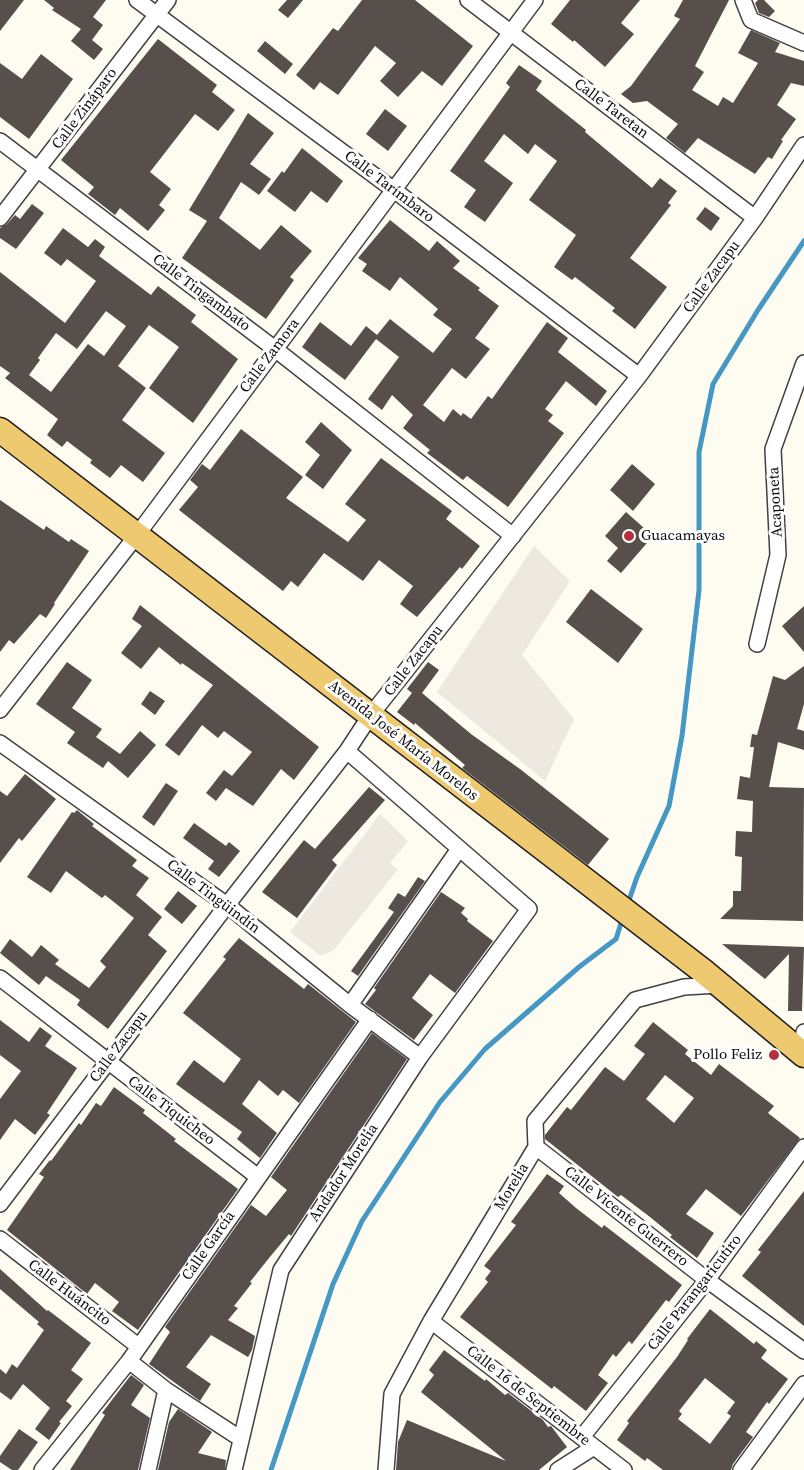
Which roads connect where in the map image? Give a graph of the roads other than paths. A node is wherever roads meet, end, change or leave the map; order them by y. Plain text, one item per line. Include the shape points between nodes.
1 (137, 0) edge
2 (168, 0) edge
3 (468, 0) edge
4 (535, 0) edge
5 (743, 0) edge
6 (157, 15) junction
7 (511, 33) junction
8 (804, 43) edge
9 (0, 141) edge
10 (804, 145) edge
11 (38, 170) junction
12 (394, 190) junction
13 (0, 218) edge
14 (755, 218) junction
15 (275, 349) junction
16 (804, 363) edge
17 (639, 376) junction
18 (0, 429) edge
19 (137, 535) junction
20 (513, 536) junction
21 (758, 644) dead end
22 (0, 710) edge
23 (370, 716) junction
24 (0, 744) edge
25 (347, 751) junction
26 (459, 849) junction
27 (227, 905) junction
28 (0, 978) edge
29 (711, 978) junction
30 (350, 1005) junction
31 (370, 1019) junction
32 (803, 1046) edge
33 (420, 1057) junction
34 (107, 1062) junction
35 (536, 1147) junction
36 (804, 1147) edge
37 (258, 1177) junction
38 (0, 1204) edge
39 (0, 1239) edge
40 (707, 1280) junction
41 (431, 1321) junction
42 (138, 1346) junction
43 (804, 1351) edge
44 (129, 1361) junction
45 (804, 1384) edge
46 (166, 1390) junction
47 (241, 1439) junction
48 (588, 1442) junction
49 (42, 1470) edge
50 (148, 1470) edge
51 (234, 1470) edge
52 (386, 1470) edge
53 (558, 1470) edge
54 (624, 1470) edge
55 (741, 1470) edge

1 - 6 street, Calle Tarímbaro
2 - 6 street, Calle Zináparo
3 - 7 street, Calle Taretan
4 - 7 street, Calle Zamora
5 - 8 street via 751,20
6 - 11 street, Calle Zináparo
6 - 12 street, Calle Tarímbaro
7 - 12 street, Calle Zamora
7 - 14 street, Calle Taretan
9 - 11 street, Calle Tingambato
10 - 14 street, Calle Zacapu
11 - 13 street, Calle Zináparo
11 - 15 street, Calle Tingambato
12 - 15 street, Calle Zamora
12 - 17 street, Calle Tarímbaro
14 - 17 street, Calle Zacapu
15 - 19 street, Calle Zamora
15 - 20 street, Calle Tingambato
16 - 21 street, Acaponeta via 773,449 778,555
17 - 20 street, Calle Zacapu
18 - 19 main road, Avenida José María Morelos
19 - 22 street, Calle Zamora
19 - 23 main road, Avenida José María Morelos
20 - 23 street, Calle Zacapu
23 - 25 street, Calle Zacapu
23 - 29 main road, Avenida José María Morelos
24 - 27 street, Calle Tingüindín
25 - 26 street
25 - 27 street, Calle Zacapu
26 - 30 street
26 - 33 street, Andador Morelia via 529,909
27 - 30 street, Calle Tingüindín
27 - 34 street, Calle Zacapu
28 - 34 street, Calle Tiquicheo
29 - 32 main road, Avenida José María Morelos
29 - 35 street, Morelia via 635,1000 535,1121
30 - 31 street, Calle Tingüindín
31 - 33 street, Calle Tingüindín
31 - 37 street, Calle García
33 - 47 street, Andador Morelia via 280,1270
34 - 37 street, Calle Tiquicheo
34 - 38 street, Calle Zacapu
35 - 40 street, Calle Vicente Guerrero
35 - 41 street, Morelia
36 - 40 street, Calle Parangaricutiro
37 - 42 street, Calle García
39 - 42 street, Calle Huáncito
40 - 43 street, Calle Vicente Guerrero
40 - 48 street, Calle Parangaricutiro
41 - 48 street, Calle 16 de Septiembre
41 - 52 street, Morelia via 392,1394
42 - 44 street, Calle García
44 - 46 street
44 - 49 street, Calle García
45 - 55 street
46 - 47 street
46 - 50 street
47 - 51 street, Andador Morelia
48 - 53 street, Calle Parangaricutiro
48 - 54 street, Calle 16 de Septiembre

